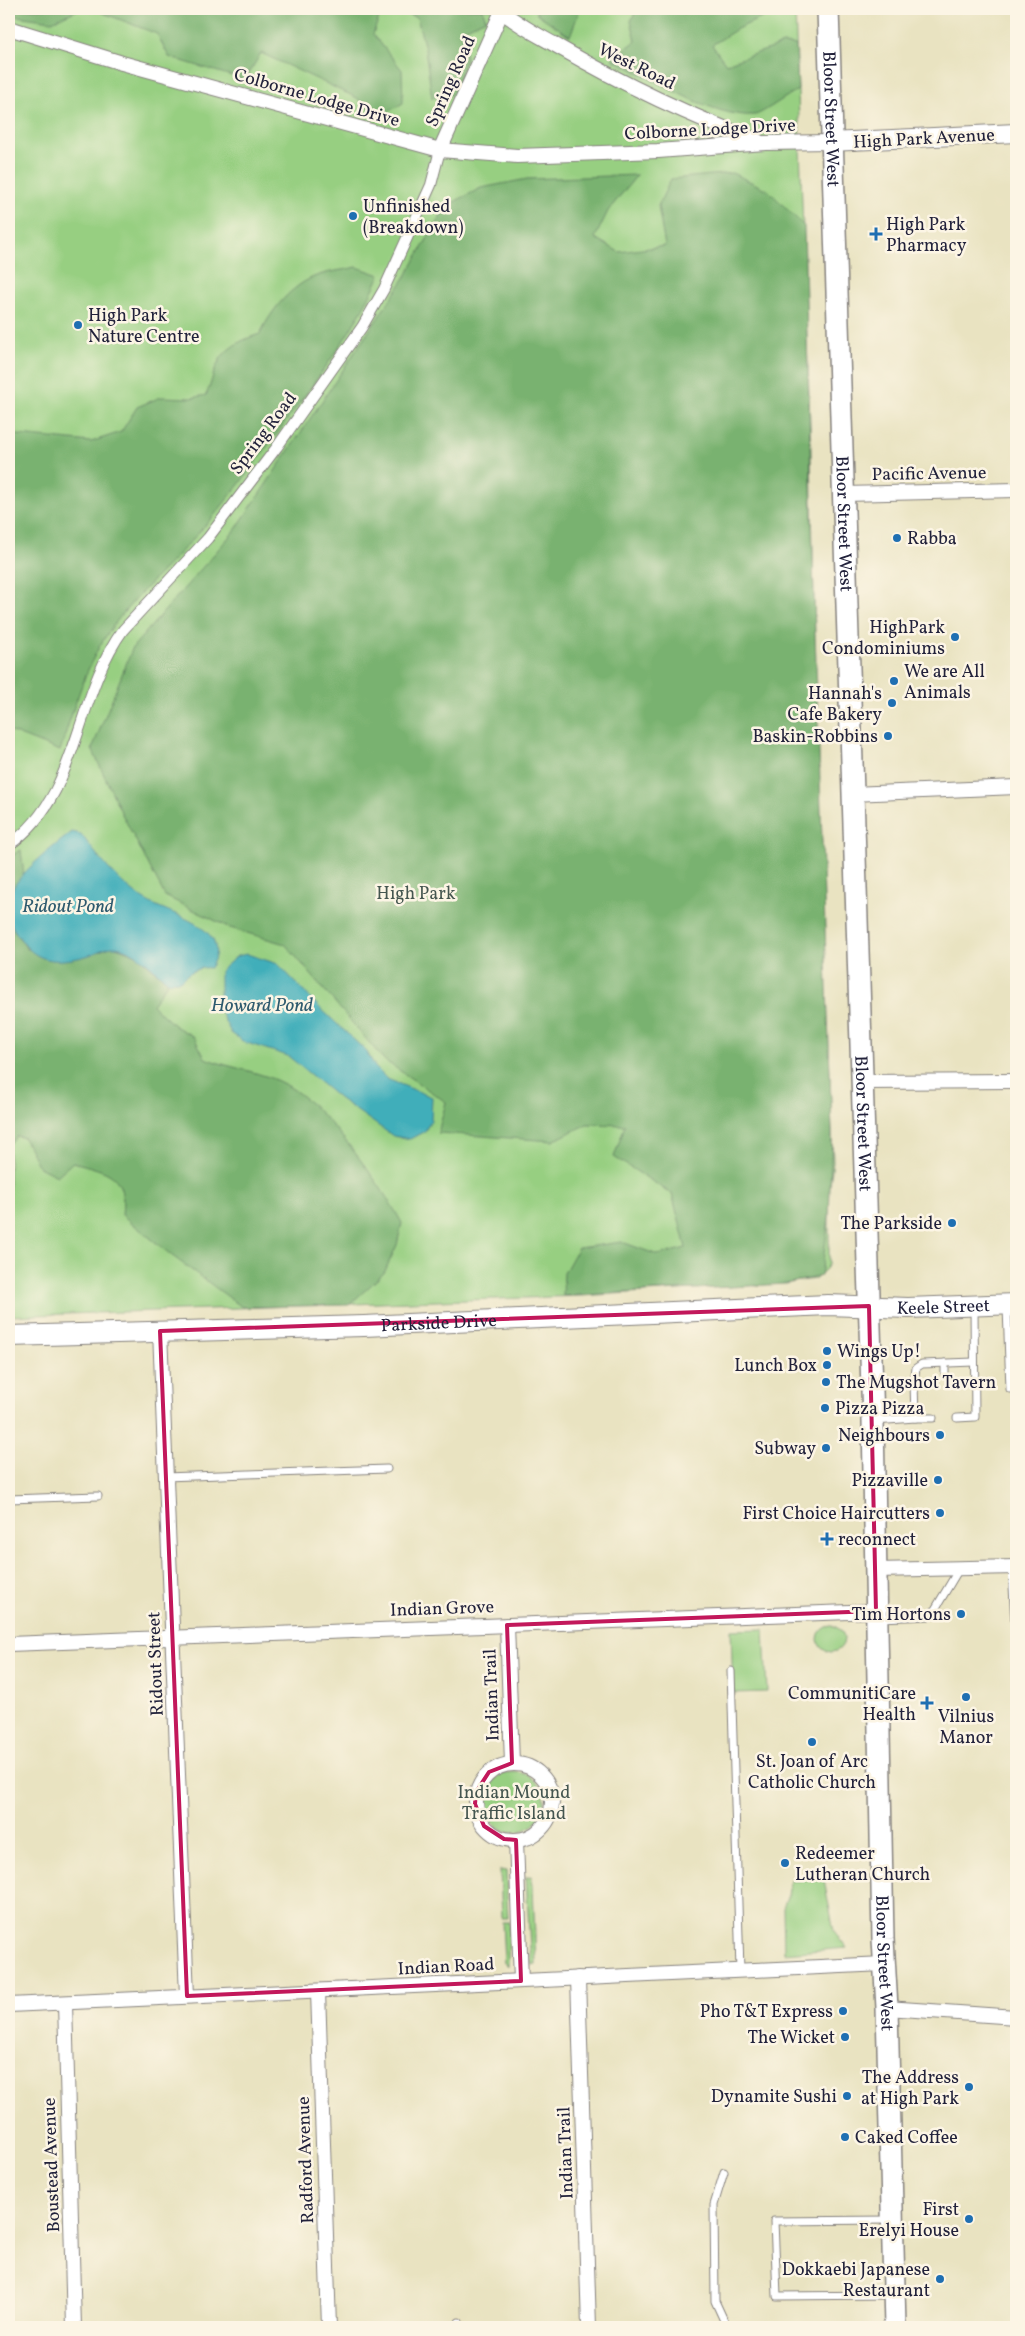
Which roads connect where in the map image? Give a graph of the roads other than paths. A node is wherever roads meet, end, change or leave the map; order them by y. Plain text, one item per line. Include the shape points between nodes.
1 (828, 9) edge
2 (501, 10) edge
3 (9, 28) edge
4 (1016, 133) edge
5 (831, 142) junction
6 (765, 143) junction
7 (440, 150) junction
8 (1016, 490) edge
9 (844, 494) junction
10 (1016, 787) edge
11 (852, 794) junction
12 (9, 844) edge
13 (1016, 1081) edge
14 (862, 1082) junction
15 (1012, 1304) edge
16 (974, 1305) junction
17 (869, 1306) junction
18 (160, 1331) junction
19 (9, 1336) edge
20 (974, 1362) junction
21 (945, 1363) junction
22 (945, 1374) dead end
23 (1010, 1389) dead end
24 (915, 1418) junction
25 (933, 1418) dead end
26 (957, 1418) dead end
27 (873, 1421) junction
28 (387, 1469) dead end
29 (166, 1477) junction
30 (98, 1496) dead end
31 (9, 1499) edge
32 (1014, 1567) edge
33 (958, 1569) junction
34 (876, 1570) junction
35 (876, 1614) junction
36 (507, 1625) junction
37 (173, 1637) junction
38 (9, 1644) edge
39 (1016, 1644) edge
40 (732, 1671) dead end
41 (512, 1763) junction
42 (516, 1840) junction
43 (884, 1964) junction
44 (740, 1970) junction
45 (578, 1978) junction
46 (521, 1981) junction
47 (318, 1991) junction
48 (187, 1996) junction
49 (65, 2003) junction
50 (9, 2006) edge
51 (887, 2008) junction
52 (1016, 2017) edge
53 (724, 2172) dead end
54 (892, 2220) junction
55 (895, 2295) junction
56 (74, 2327) edge
57 (329, 2327) edge
58 (589, 2327) edge
59 (727, 2327) edge
60 (895, 2327) edge

1 - 5 main road, Bloor Street West
2 - 6 street, West Road via 607,74 709,122
2 - 7 street, Spring Road
3 - 7 street, Colborne Lodge Drive via 122,63
4 - 5 street, High Park Avenue
5 - 6 street, Colborne Lodge Drive
5 - 9 main road, Bloor Street West
6 - 7 street, Colborne Lodge Drive via 518,156
7 - 12 street, Spring Road via 431,185 384,289 362,327 208,538 112,645 101,665 63,776 52,798 39,819
8 - 9 street, Pacific Avenue
9 - 11 main road, Bloor Street West
10 - 11 street
11 - 14 main road, Bloor Street West
13 - 14 street
14 - 17 main road, Bloor Street West
15 - 16 main road, Keele Street
15 - 23 lane
16 - 17 main road, Keele Street
16 - 20 lane
17 - 18 main road, Parkside Drive via 828,1305 374,1326
17 - 27 main road, Bloor Street West
18 - 19 main road, Parkside Drive
18 - 29 street, Ridout Street
20 - 21 lane
20 - 26 lane via 975,1417
21 - 22 lane
21 - 24 lane via 922,1364 916,1368
24 - 25 lane
24 - 27 lane
27 - 34 main road, Bloor Street West
28 - 29 lane
29 - 37 street, Ridout Street
30 - 31 lane
32 - 33 street
32 - 39 lane
33 - 34 street
33 - 35 lane via 931,1616
34 - 35 main road, Bloor Street West
35 - 36 street, Indian Grove
35 - 43 main road, Bloor Street West
36 - 37 street, Indian Grove
36 - 41 street, Indian Trail
37 - 38 street, Indian Grove
37 - 48 street, Ridout Street
40 - 44 lane
41 - 42 street, Indian Trail via 523,1764 539,1773 549,1787 552,1799 542,1827 528,1837
41 - 42 street, Indian Trail via 489,1772 476,1792 475,1804 478,1816 493,1834
42 - 46 street
43 - 44 street, Indian Road
43 - 51 main road, Bloor Street West
44 - 45 street, Indian Road
45 - 46 street, Indian Road
45 - 58 street, Indian Trail
46 - 47 street, Indian Road
47 - 48 street, Indian Road
47 - 57 street, Radford Avenue
48 - 49 street, Indian Road
49 - 50 street, Indian Road
49 - 56 street, Boustead Avenue
51 - 52 street
51 - 54 main road, Bloor Street West
53 - 59 lane via 714,2205 715,2301
54 - 55 main road, Bloor Street West
54 - 55 lane via 774,2221 777,2296
55 - 60 main road, Bloor Street West

